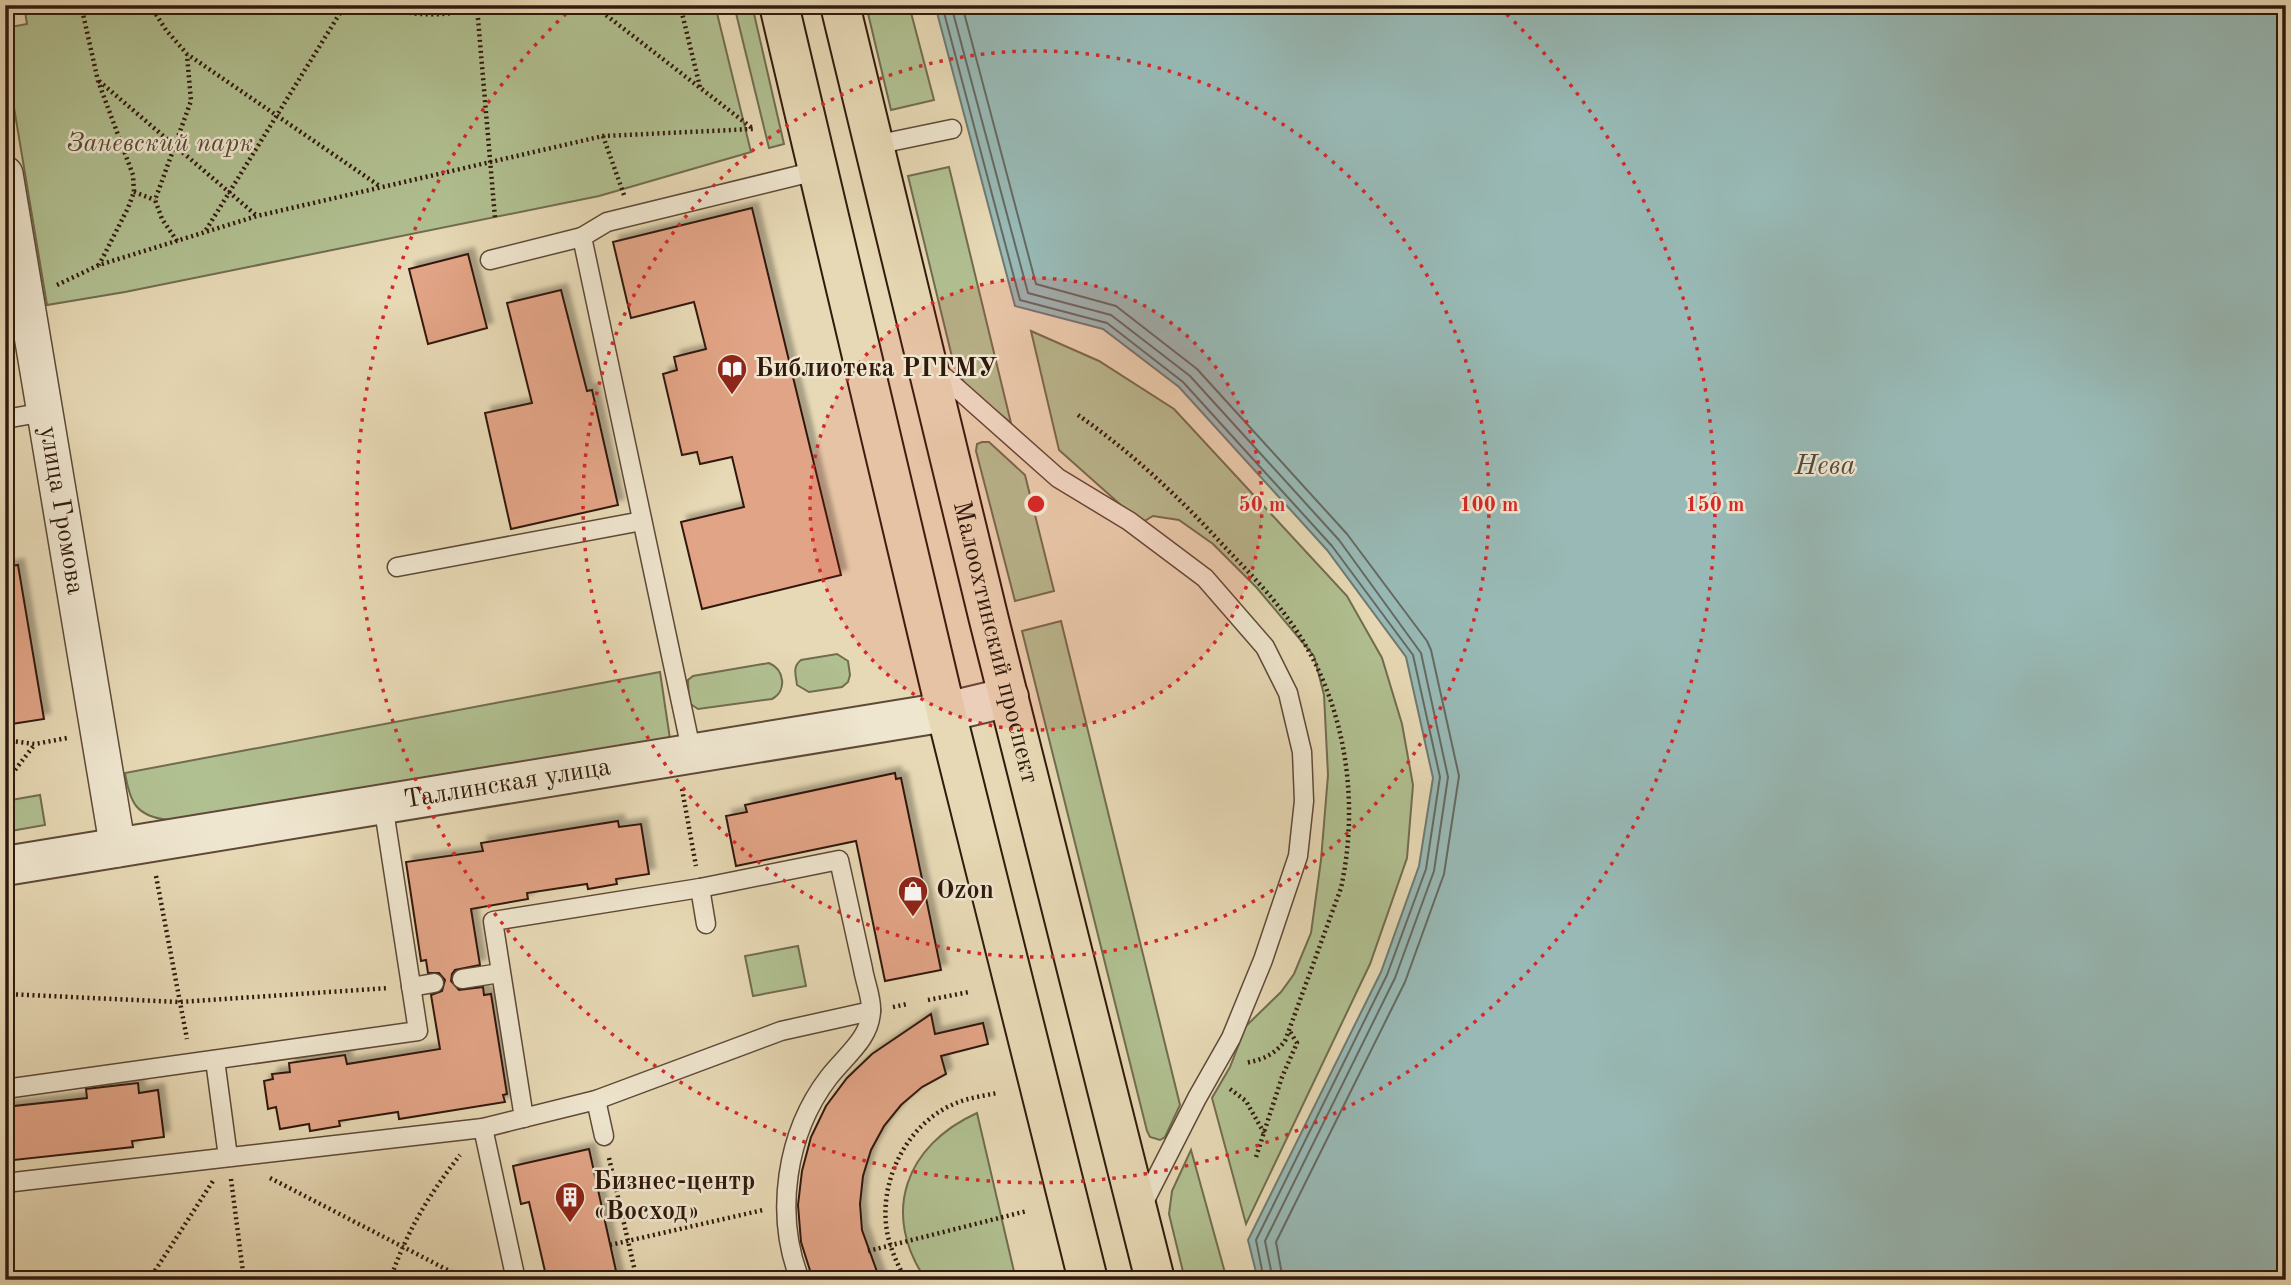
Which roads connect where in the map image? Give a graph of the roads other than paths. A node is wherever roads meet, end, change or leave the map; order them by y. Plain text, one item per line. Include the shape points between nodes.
1 (779, 5) edge
2 (840, 5) edge
3 (952, 129) dead end
4 (875, 145) junction
5 (820, 170) junction
6 (5, 174) edge
7 (582, 237) junction
8 (490, 260) dead end
9 (928, 362) junction
10 (45, 412) junction
11 (5, 419) edge
12 (642, 521) junction
13 (397, 567) dead end
14 (1009, 697) junction
15 (946, 712) junction
16 (684, 755) junction
17 (383, 804) junction
18 (118, 849) junction
19 (5, 866) edge
20 (700, 888) junction
21 (706, 924) dead end
22 (500, 973) junction
23 (462, 979) dead end
24 (434, 983) dead end
25 (411, 986) junction
26 (872, 1011) junction
27 (215, 1060) junction
28 (5, 1089) edge
29 (596, 1100) junction
30 (524, 1118) junction
31 (483, 1128) junction
32 (604, 1136) road end
33 (228, 1157) junction
34 (5, 1183) edge
35 (1138, 1214) junction
36 (516, 1280) edge
37 (800, 1280) edge
38 (1088, 1280) edge
39 (1155, 1280) edge

1 - 5 main road
2 - 4 main road, Малоохтинский проспект
3 - 4 lane
4 - 9 main road, Малоохтинский проспект
5 - 7 lane via 607,222
5 - 15 main road
6 - 10 street, улица Громова
7 - 8 lane
7 - 12 lane
9 - 14 main road, Малоохтинский проспект
9 - 35 lane via 1058,478 1129,521 1205,578 1265,648 1288,693 1302,752 1304,800 1298,856 1231,1038
10 - 11 lane
10 - 18 street, улица Громова
12 - 13 lane
12 - 16 lane
14 - 15 street, Таллинская улица
14 - 35 main road, Малоохтинский проспект
15 - 16 street, Таллинская улица
15 - 38 main road
16 - 17 street, Таллинская улица
17 - 18 street, Таллинская улица
17 - 25 lane
18 - 19 street, Таллинская улица
20 - 21 lane
20 - 22 lane via 493,921
20 - 26 lane via 839,860
22 - 23 lane
22 - 30 lane
24 - 25 lane
25 - 27 lane via 418,1031
26 - 29 lane via 781,1031
26 - 37 lane via 863,1040 821,1087 795,1143 786,1205
27 - 28 lane
27 - 33 lane
29 - 30 lane
29 - 32 lane
30 - 31 lane
31 - 33 lane
31 - 36 lane
33 - 34 lane
35 - 39 main road, Малоохтинский проспект

